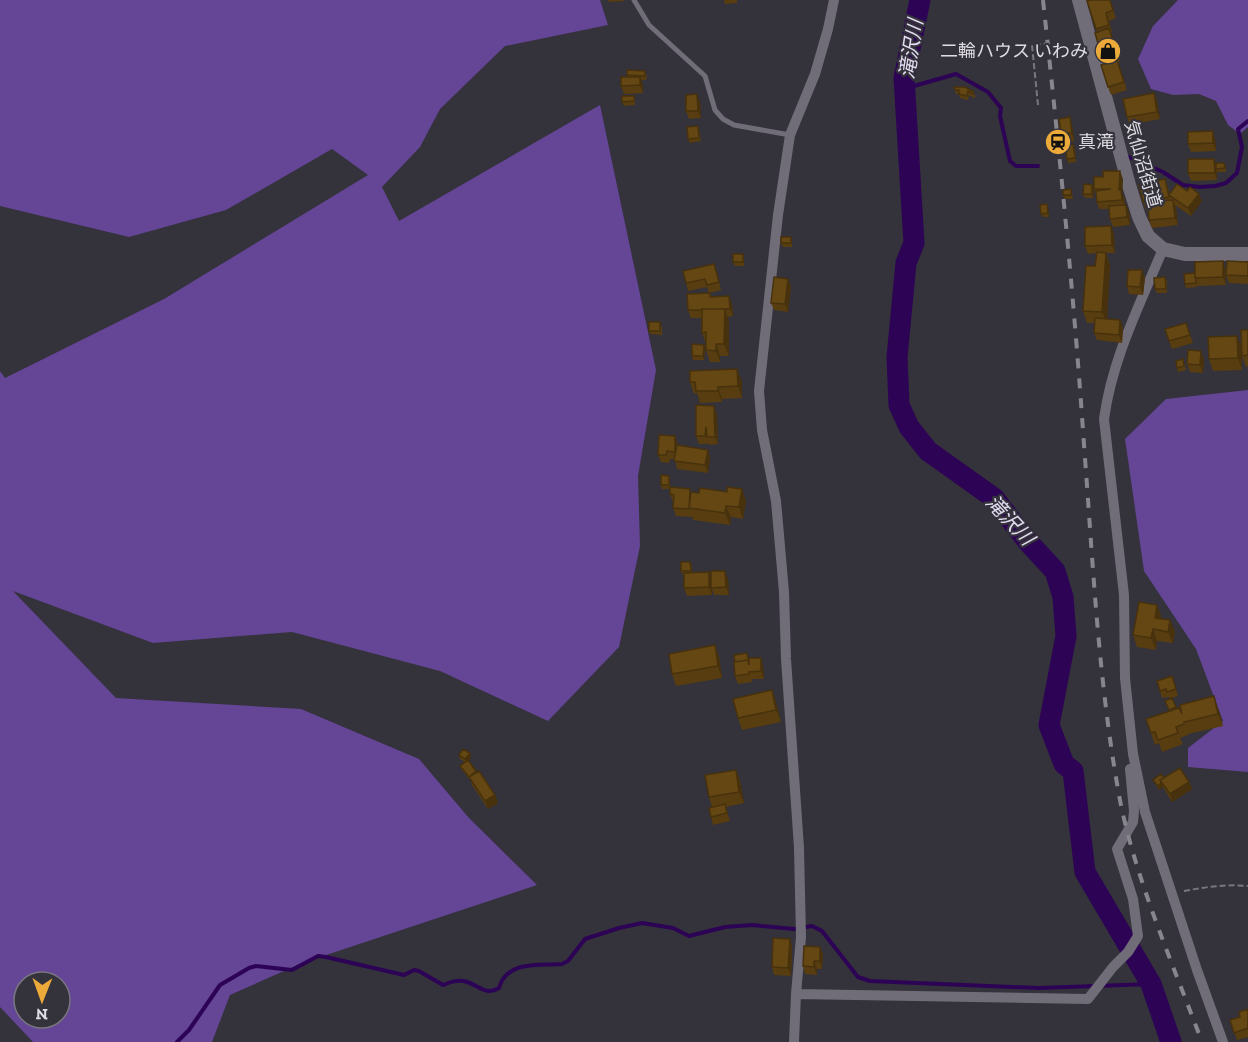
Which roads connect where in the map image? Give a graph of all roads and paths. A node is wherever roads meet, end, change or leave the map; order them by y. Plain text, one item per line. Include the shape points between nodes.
1 (634, 0) edge
2 (834, 0) edge
3 (1079, 0) edge
4 (1052, 43) dead end
5 (1038, 105) dead end
6 (790, 135) junction
7 (1163, 249) junction
8 (1248, 254) edge
9 (1133, 754) junction
10 (1248, 886) edge
11 (1172, 894) junction
12 (796, 994) junction
13 (794, 1042) edge
14 (1223, 1042) edge

1 - 6 lane via 649,25 705,76 723,120
2 - 6 street via 815,74
3 - 7 street, 気仙沼街道 via 1139,217 1148,236
4 - 5 path via 1032,45
6 - 12 street via 759,391 776,501 784,592 799,848 801,937
7 - 8 street via 1185,254
7 - 9 street via 1116,364 1104,420 1124,595 1125,678
9 - 11 street via 1145,812
9 - 12 street via 1133,822 1118,849 1133,899 1138,936 1088,999
10 - 11 path via 1207,886
11 - 14 street
12 - 13 street

